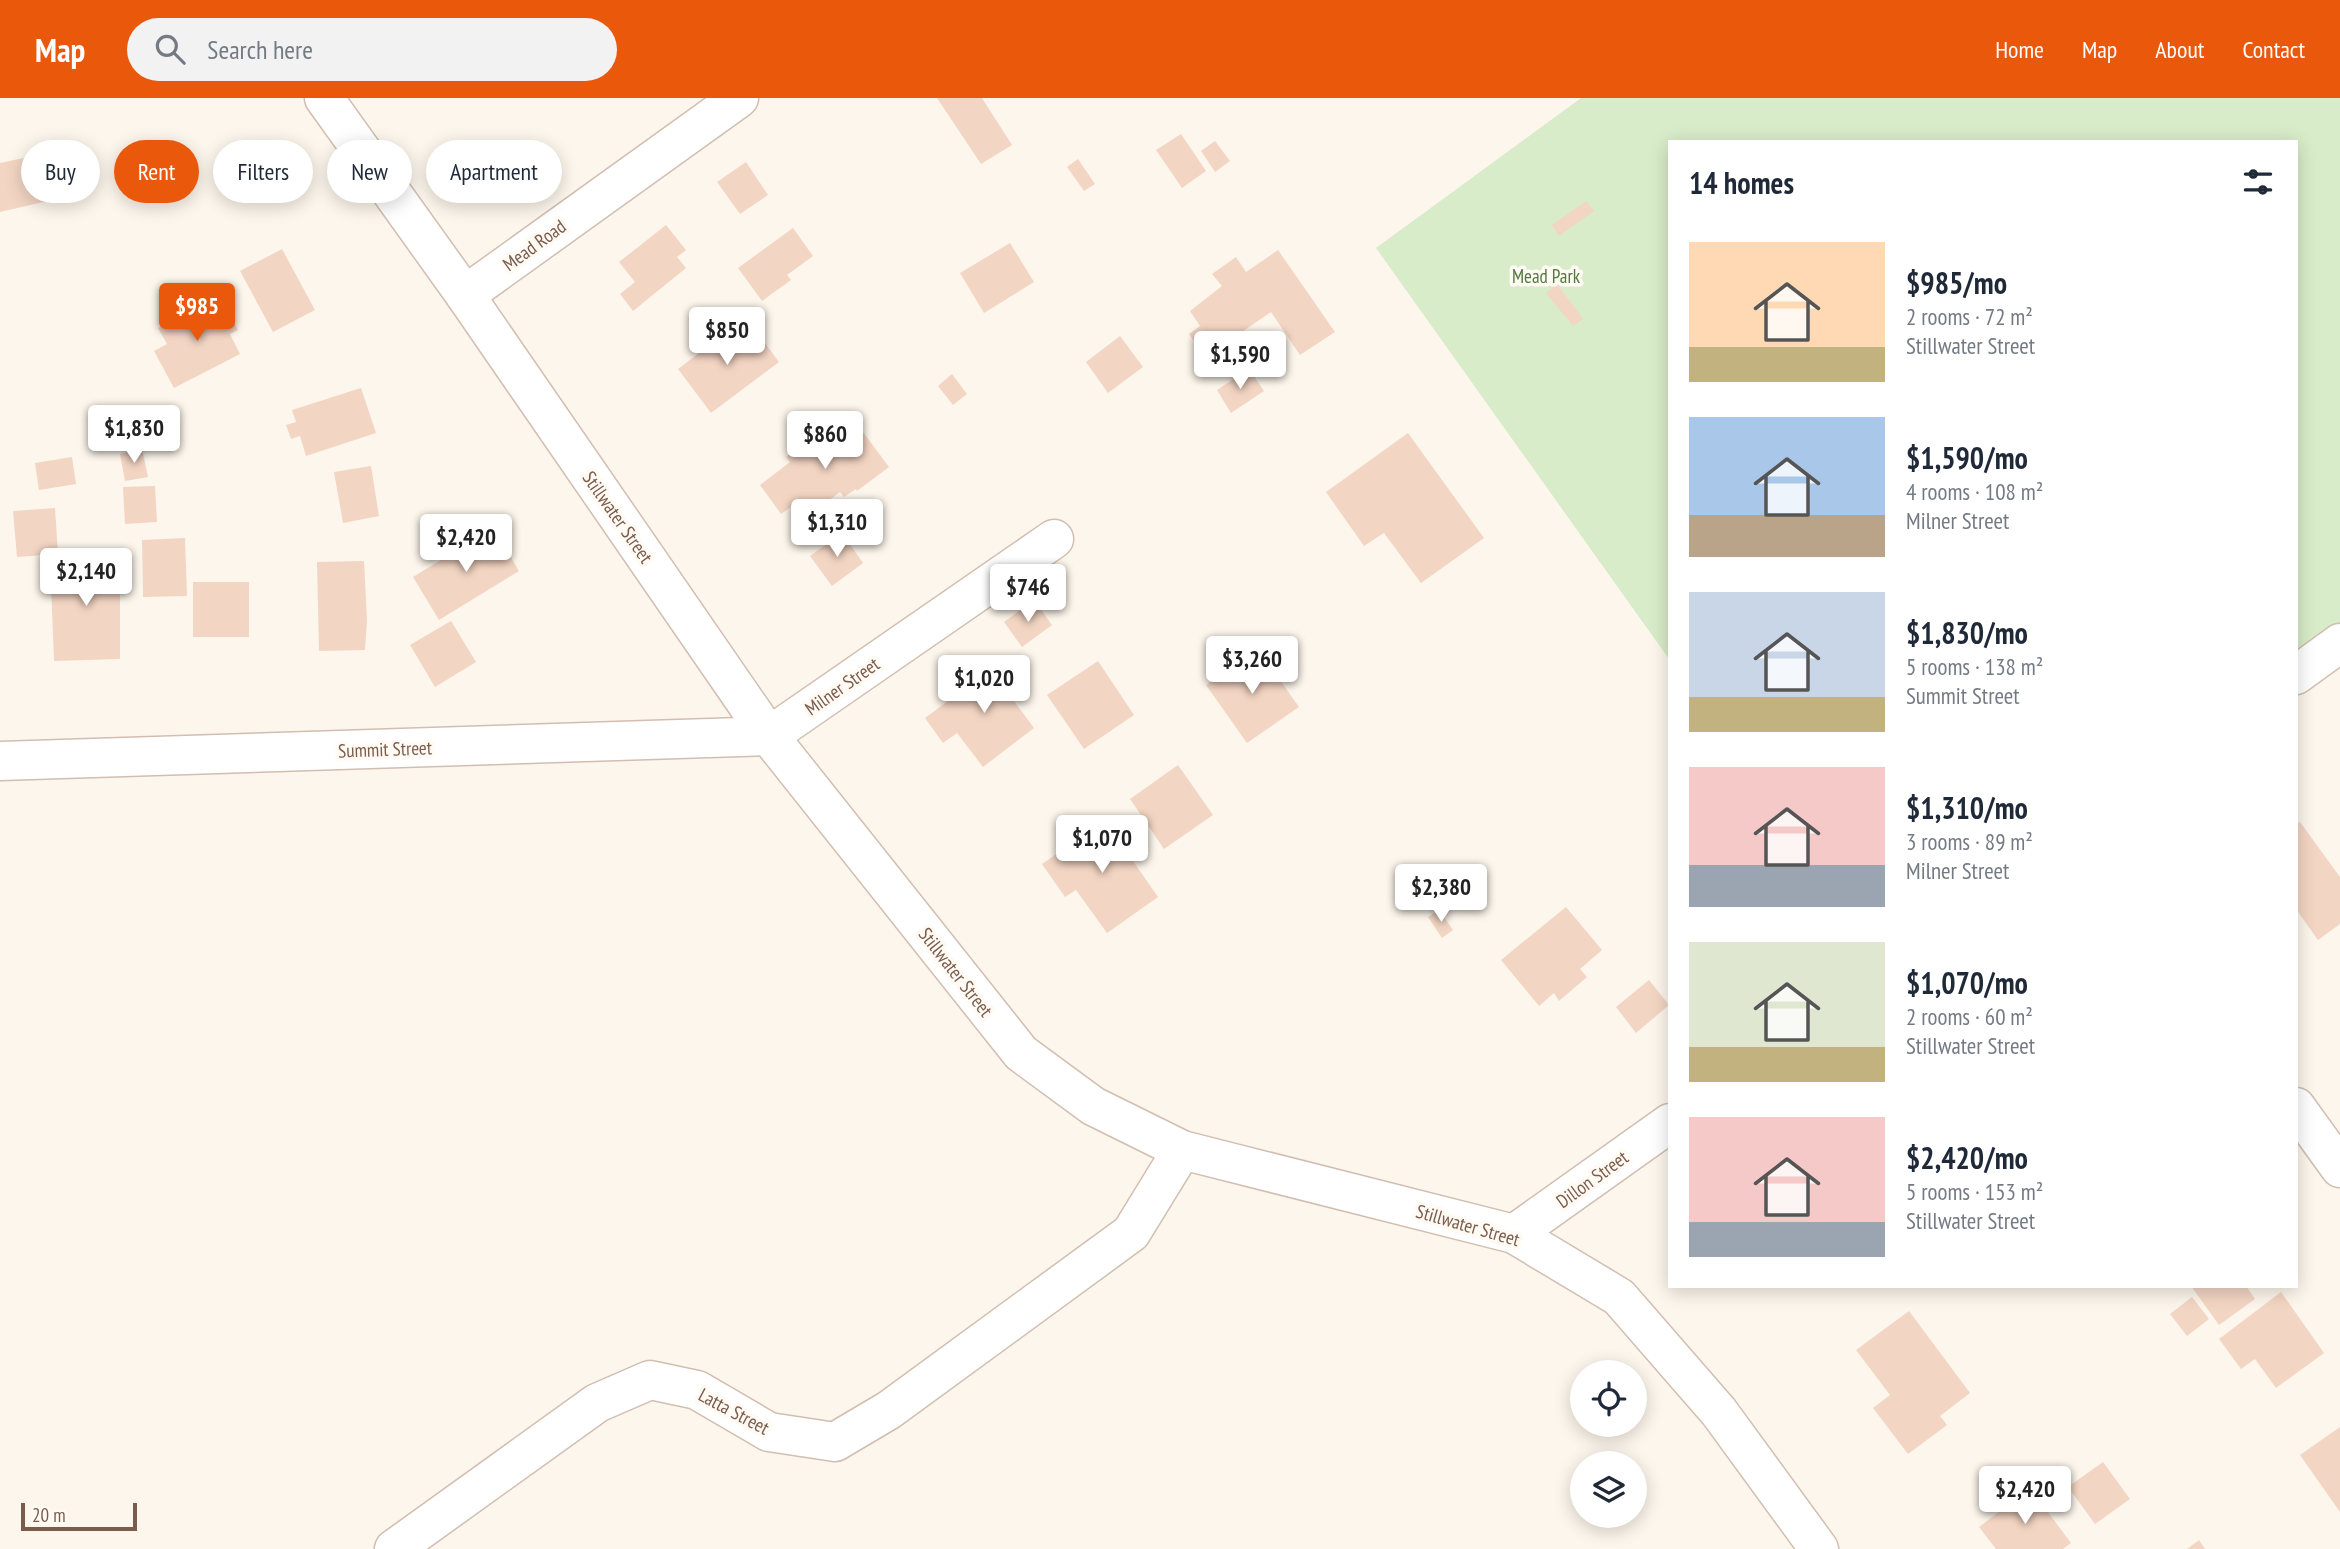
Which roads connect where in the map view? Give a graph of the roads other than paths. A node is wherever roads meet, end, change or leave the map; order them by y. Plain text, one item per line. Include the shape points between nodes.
1 (324, 98) edge
2 (739, 98) edge
3 (465, 295) junction
4 (1054, 540) dead end
5 (2340, 643) edge
6 (2298, 673) edge
7 (769, 736) junction
8 (0, 761) edge
9 (2298, 1110) edge
10 (1668, 1124) edge
11 (1182, 1150) junction
12 (2340, 1168) edge
13 (1514, 1234) junction
14 (394, 1549) edge
15 (1819, 1549) edge

1 - 3 street, Stillwater Street
2 - 3 street, Mead Road
3 - 7 street, Stillwater Street
4 - 7 street, Milner Street
5 - 6 street
7 - 8 street, Summit Street
7 - 11 street, Stillwater Street via 1021,1053 1093,1106
9 - 12 street
10 - 13 street, Dillon Street
11 - 13 street, Stillwater Street
11 - 14 street, Latta Street via 1131,1233 889,1410 835,1441 769,1432 697,1390 650,1380 597,1403
13 - 15 street, Stillwater Street via 1619,1297 1719,1412

